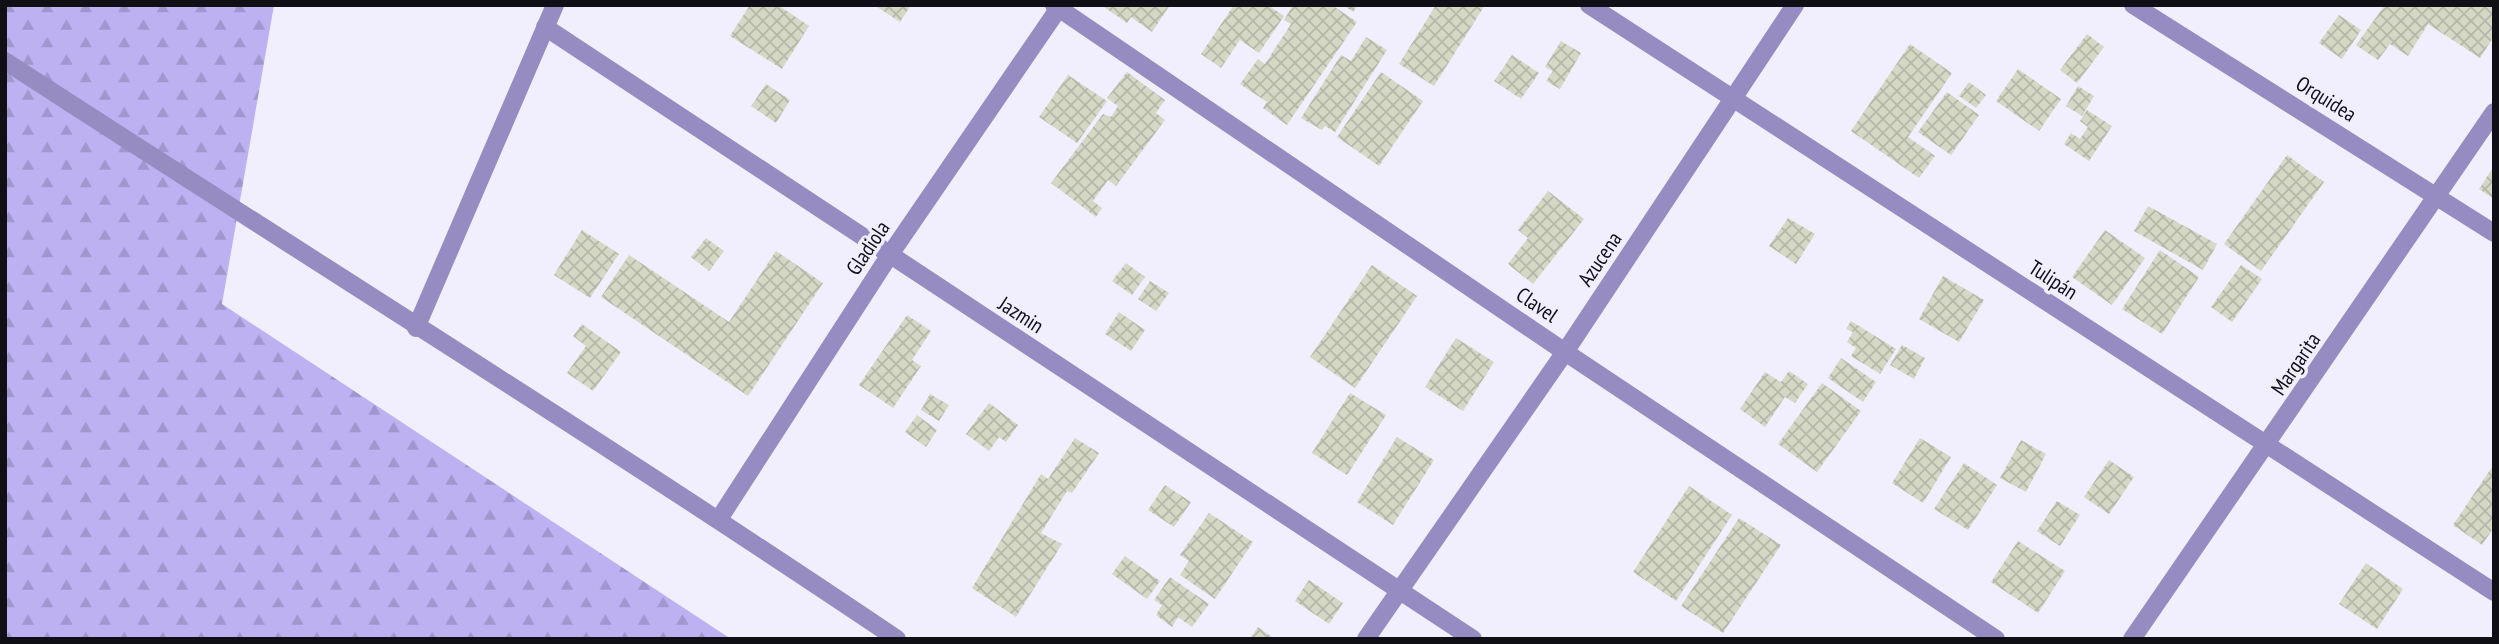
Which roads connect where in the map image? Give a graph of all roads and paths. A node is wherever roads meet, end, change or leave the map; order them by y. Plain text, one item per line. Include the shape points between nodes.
1 (555, 5) edge
2 (1589, 5) edge
3 (1795, 5) edge
4 (2133, 5) edge
5 (1058, 6) edge
6 (545, 27) junction
7 (5, 61) edge
8 (1734, 99) junction
9 (2494, 112) edge
10 (2438, 196) junction
11 (2494, 233) edge
12 (889, 256) junction
13 (416, 328) junction
14 (1565, 352) junction
15 (2266, 447) junction
16 (719, 519) junction
17 (1399, 590) junction
18 (2494, 592) edge
19 (897, 639) edge
20 (1366, 639) edge
21 (1473, 639) edge
22 (1996, 639) edge
23 (2132, 639) edge

1 - 6 street
2 - 8 street, Tulipán
3 - 8 street, Azucena
4 - 10 street, Orquidea
5 - 12 street, Gladiola
5 - 14 street, Clavel
6 - 12 street, Jazmin
6 - 13 street
7 - 13 street
8 - 14 street, Azucena
8 - 15 street, Tulipán
9 - 10 street, Margarita
10 - 11 street, Orquidea
10 - 15 street, Margarita
12 - 16 street, Gladiola
12 - 17 street, Jazmin
13 - 16 street
14 - 17 street, Azucena
14 - 22 street, Clavel
15 - 18 street, Tulipán
15 - 23 street, Margarita
16 - 19 street
17 - 20 street, Azucena
17 - 21 street, Jazmin

